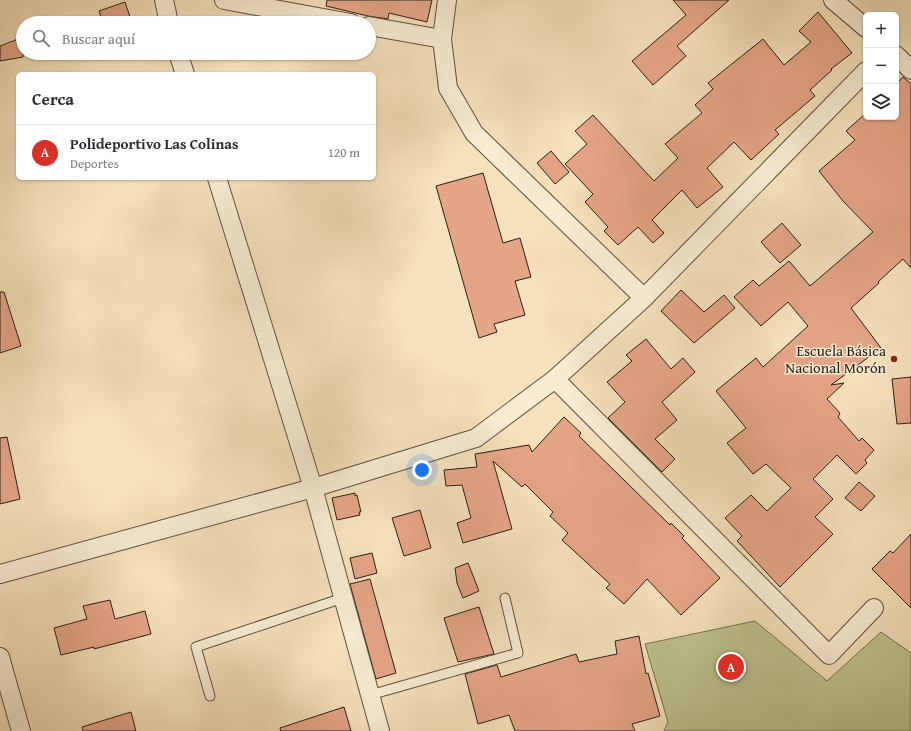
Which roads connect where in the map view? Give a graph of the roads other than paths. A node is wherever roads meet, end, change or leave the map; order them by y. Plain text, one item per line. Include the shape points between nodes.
1 (164, 0) edge
2 (224, 0) edge
3 (447, 0) edge
4 (833, 0) edge
5 (167, 16) edge
6 (312, 16) edge
7 (863, 25) edge
8 (376, 27) edge
9 (442, 39) junction
10 (899, 58) edge
11 (180, 60) edge
12 (911, 70) edge
13 (184, 72) edge
14 (863, 74) edge
15 (218, 180) edge
16 (644, 298) junction
17 (555, 379) junction
18 (313, 488) junction
19 (0, 574) edge
20 (344, 598) junction
21 (505, 598) dead end
22 (874, 608) dead end
23 (0, 657) edge
24 (370, 695) junction
25 (210, 696) dead end
26 (21, 731) edge
27 (380, 731) edge

1 - 5 street
2 - 6 street
3 - 9 street
4 - 7 street
8 - 9 street
9 - 16 street via 448,88 474,133
10 - 12 street
11 - 13 street
14 - 16 street
15 - 18 street
16 - 17 street
17 - 18 street via 476,438
17 - 22 street via 829,656
18 - 19 street
18 - 20 street
20 - 24 street
20 - 25 lane via 196,647
21 - 24 lane via 518,653
23 - 26 street
24 - 27 street

